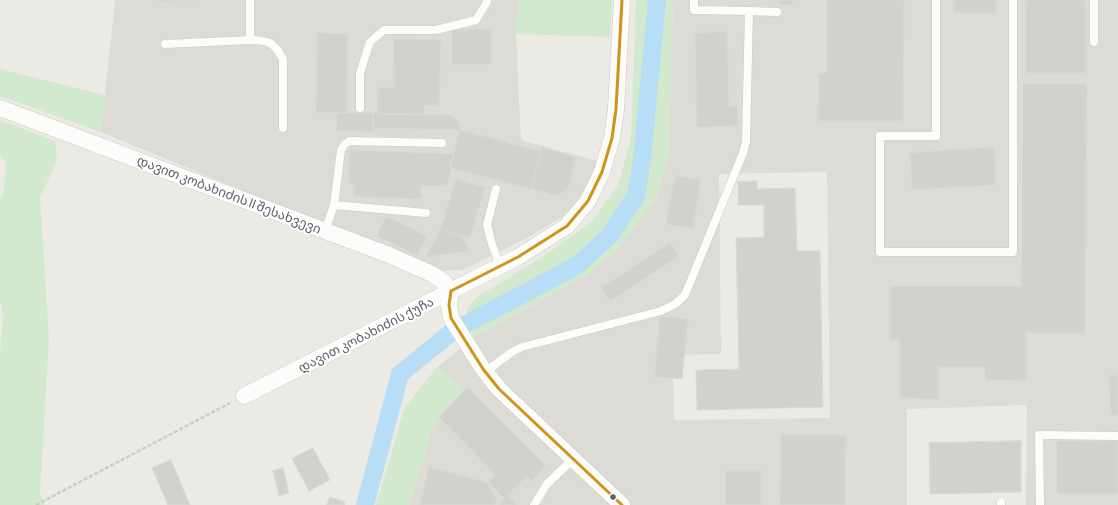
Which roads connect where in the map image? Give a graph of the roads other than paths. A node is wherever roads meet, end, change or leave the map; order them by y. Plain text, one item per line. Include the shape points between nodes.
1 (250, 0) edge
2 (487, 0) edge
3 (622, 0) edge
4 (694, 0) edge
5 (936, 0) edge
6 (1012, 0) edge
7 (1094, 0) edge
8 (749, 11) junction
9 (777, 12) dead end
10 (250, 40) junction
11 (1094, 42) dead end
12 (165, 44) dead end
13 (0, 108) edge
14 (360, 108) dead end
15 (283, 128) dead end
16 (442, 143) dead end
17 (496, 189) dead end
18 (334, 205) junction
19 (426, 213) dead end
20 (325, 231) junction
21 (500, 266) junction
22 (451, 291) junction
23 (485, 372) junction
24 (244, 396) road end
25 (1118, 436) edge
26 (573, 459) junction
27 (534, 505) edge
28 (622, 505) edge
29 (1040, 505) edge

1 - 10 lane
2 - 14 lane via 476,20 436,30 384,30 370,42 360,73
3 - 21 street, დავით კობახიძის ქუჩა via 616,109 612,138 602,172 588,201 567,226
4 - 8 lane via 694,10
5 - 6 lane via 936,136 880,136 880,252 1013,252
7 - 11 lane
8 - 9 lane
8 - 23 lane via 746,142 685,295 661,311 522,347
10 - 12 lane
10 - 15 lane via 264,40 278,49 283,59
13 - 20 street, დავით კობახიძის II შესახვევი
16 - 18 lane via 349,141 341,150
17 - 21 lane via 487,225
18 - 19 lane
18 - 20 lane
20 - 22 street, დავით კობახიძის II შესახვევი via 432,274 444,282
21 - 22 street, დავით კობახიძის ქუჩა
22 - 23 street via 451,318
22 - 24 street, დავით კობახიძის ქუჩა
23 - 26 street via 499,389
25 - 29 lane via 1039,435
26 - 27 lane via 547,484
26 - 28 street

